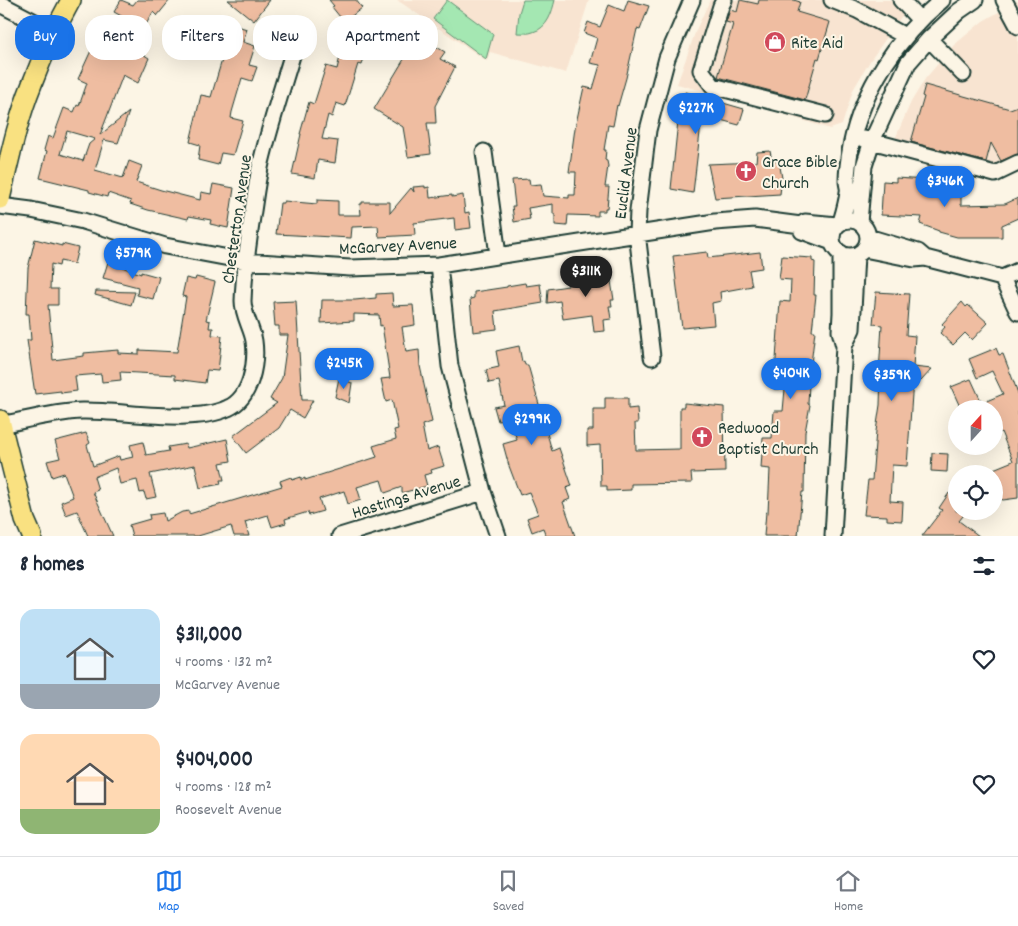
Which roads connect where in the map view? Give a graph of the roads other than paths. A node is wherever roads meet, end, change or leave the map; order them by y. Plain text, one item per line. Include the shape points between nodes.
1 (71, 0) edge
2 (692, 0) edge
3 (724, 0) edge
4 (832, 0) edge
5 (942, 0) edge
6 (975, 0) edge
7 (1004, 0) edge
8 (905, 1) edge
9 (0, 4) edge
10 (21, 15) edge
11 (63, 15) edge
12 (920, 20) junction
13 (1018, 26) edge
14 (905, 36) junction
15 (929, 39) junction
16 (42, 60) edge
17 (291, 60) edge
18 (963, 74) dead end
19 (824, 115) dead end
20 (854, 136) junction
21 (872, 141) junction
22 (484, 152) dead end
23 (1018, 163) edge
24 (0, 199) edge
25 (0, 206) edge
26 (803, 209) dead end
27 (859, 222) junction
28 (839, 224) junction
29 (799, 225) junction
30 (638, 233) junction
31 (852, 247) junction
32 (498, 255) junction
33 (245, 261) junction
34 (439, 265) junction
35 (1018, 271) edge
36 (1002, 278) junction
37 (1018, 312) edge
38 (652, 357) dead end
39 (0, 424) edge
40 (483, 492) junction
41 (32, 536) edge
42 (340, 536) edge
43 (498, 536) edge
44 (833, 536) edge

1 - 11 main road
2 - 30 street, Euclid Avenue via 667,58 648,130
3 - 19 street via 701,70 713,86
4 - 14 street
5 - 12 street
6 - 15 street
7 - 13 street
8 - 12 street
9 - 10 street
12 - 14 street
14 - 20 street via 870,89
15 - 18 street
15 - 21 street via 908,63
16 - 24 main road via 18,128
17 - 33 street, Chesterton Avenue via 261,164
20 - 21 street
20 - 28 street via 846,157 849,191
21 - 23 street via 995,174
21 - 27 street via 864,166
22 - 32 street
25 - 33 street, McGarvey Avenue via 82,221 165,246
26 - 29 street
27 - 28 street, McGarvey Avenue via 847,220
27 - 31 street via 863,226
28 - 29 street, McGarvey Avenue via 805,222
28 - 31 street via 833,230
29 - 30 street, McGarvey Avenue via 755,220
29 - 31 street, McGarvey Avenue via 802,231
30 - 32 street, McGarvey Avenue
30 - 38 street, Euclid Avenue
31 - 36 street, McGarvey Avenue via 914,260 925,258
31 - 44 street via 841,313 840,331 844,346
32 - 34 street, McGarvey Avenue
33 - 34 street, McGarvey Avenue via 350,268
33 - 39 street, Chesterton Avenue via 243,305 254,341 254,358 244,394 230,408 211,414 176,415 81,411
34 - 40 street via 450,366
35 - 36 street
36 - 37 street
39 - 41 main road
40 - 42 street, Hastings Avenue
40 - 43 street

